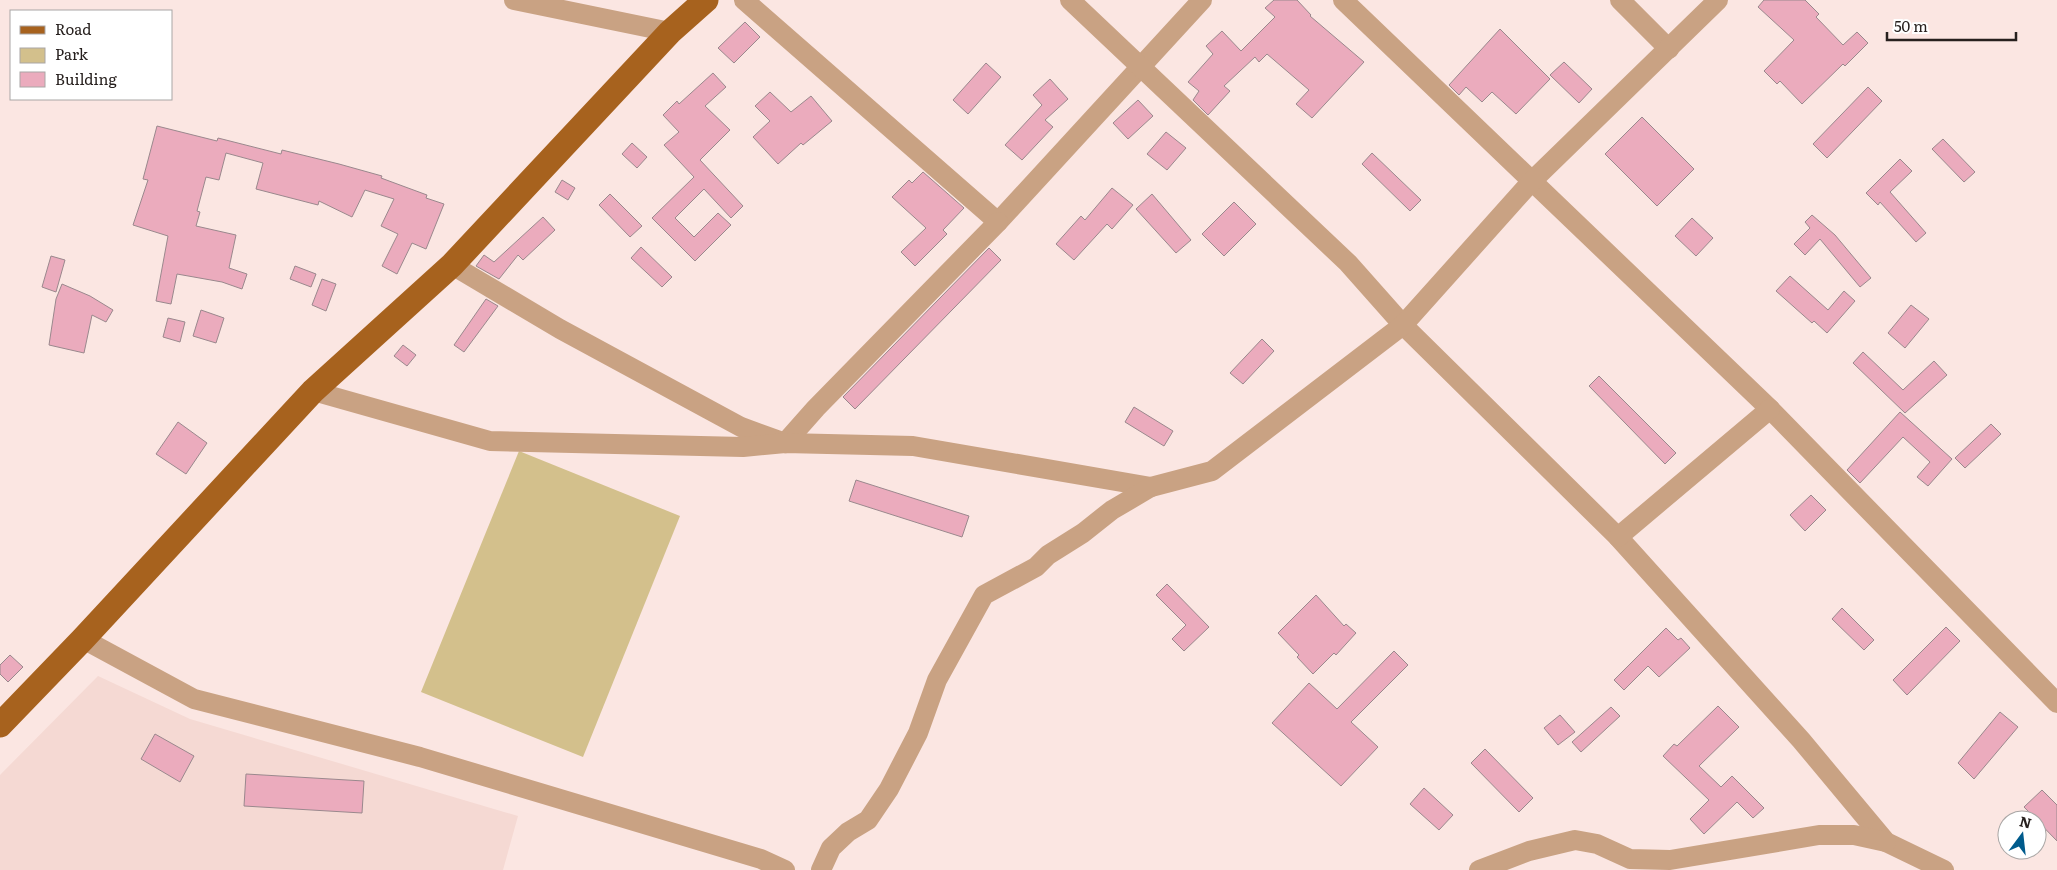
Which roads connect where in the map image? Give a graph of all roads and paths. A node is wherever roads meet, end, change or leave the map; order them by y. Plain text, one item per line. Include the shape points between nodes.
1 (514, 0) edge
2 (706, 0) edge
3 (744, 0) edge
4 (1070, 0) edge
5 (1202, 0) edge
6 (1342, 0) edge
7 (1620, 0) edge
8 (1718, 0) edge
9 (670, 32) junction
10 (1669, 49) junction
11 (1142, 66) junction
12 (1531, 182) junction
13 (998, 222) junction
14 (452, 265) junction
15 (1403, 325) junction
16 (313, 391) junction
17 (1770, 409) junction
18 (785, 443) junction
19 (1150, 487) junction
20 (1618, 537) junction
21 (82, 639) junction
22 (2057, 703) edge
23 (0, 725) edge
24 (1886, 842) junction
25 (784, 870) edge
26 (822, 870) edge
27 (1479, 870) edge
28 (1944, 870) edge

1 - 9 street
2 - 9 main road
3 - 13 street
4 - 11 street
5 - 11 street
6 - 12 street
7 - 10 street
8 - 10 street
9 - 14 main road
10 - 12 street
11 - 13 street
11 - 15 street via 1348,263
12 - 15 street
12 - 17 street
13 - 18 street
14 - 16 main road
14 - 18 street via 741,427
15 - 19 street via 1212,472
15 - 20 street
16 - 18 street via 490,441 743,447
16 - 21 main road
17 - 20 street
17 - 22 street
18 - 19 street via 913,446
19 - 26 street via 1112,510 1036,567 984,595 937,680 918,733 885,796 868,820 831,848
20 - 24 street via 1801,740
21 - 23 main road
21 - 25 street via 194,699 420,757 761,859
24 - 27 street via 1854,835 1819,836 1670,860 1630,859 1598,844 1575,840 1529,851
24 - 28 street

